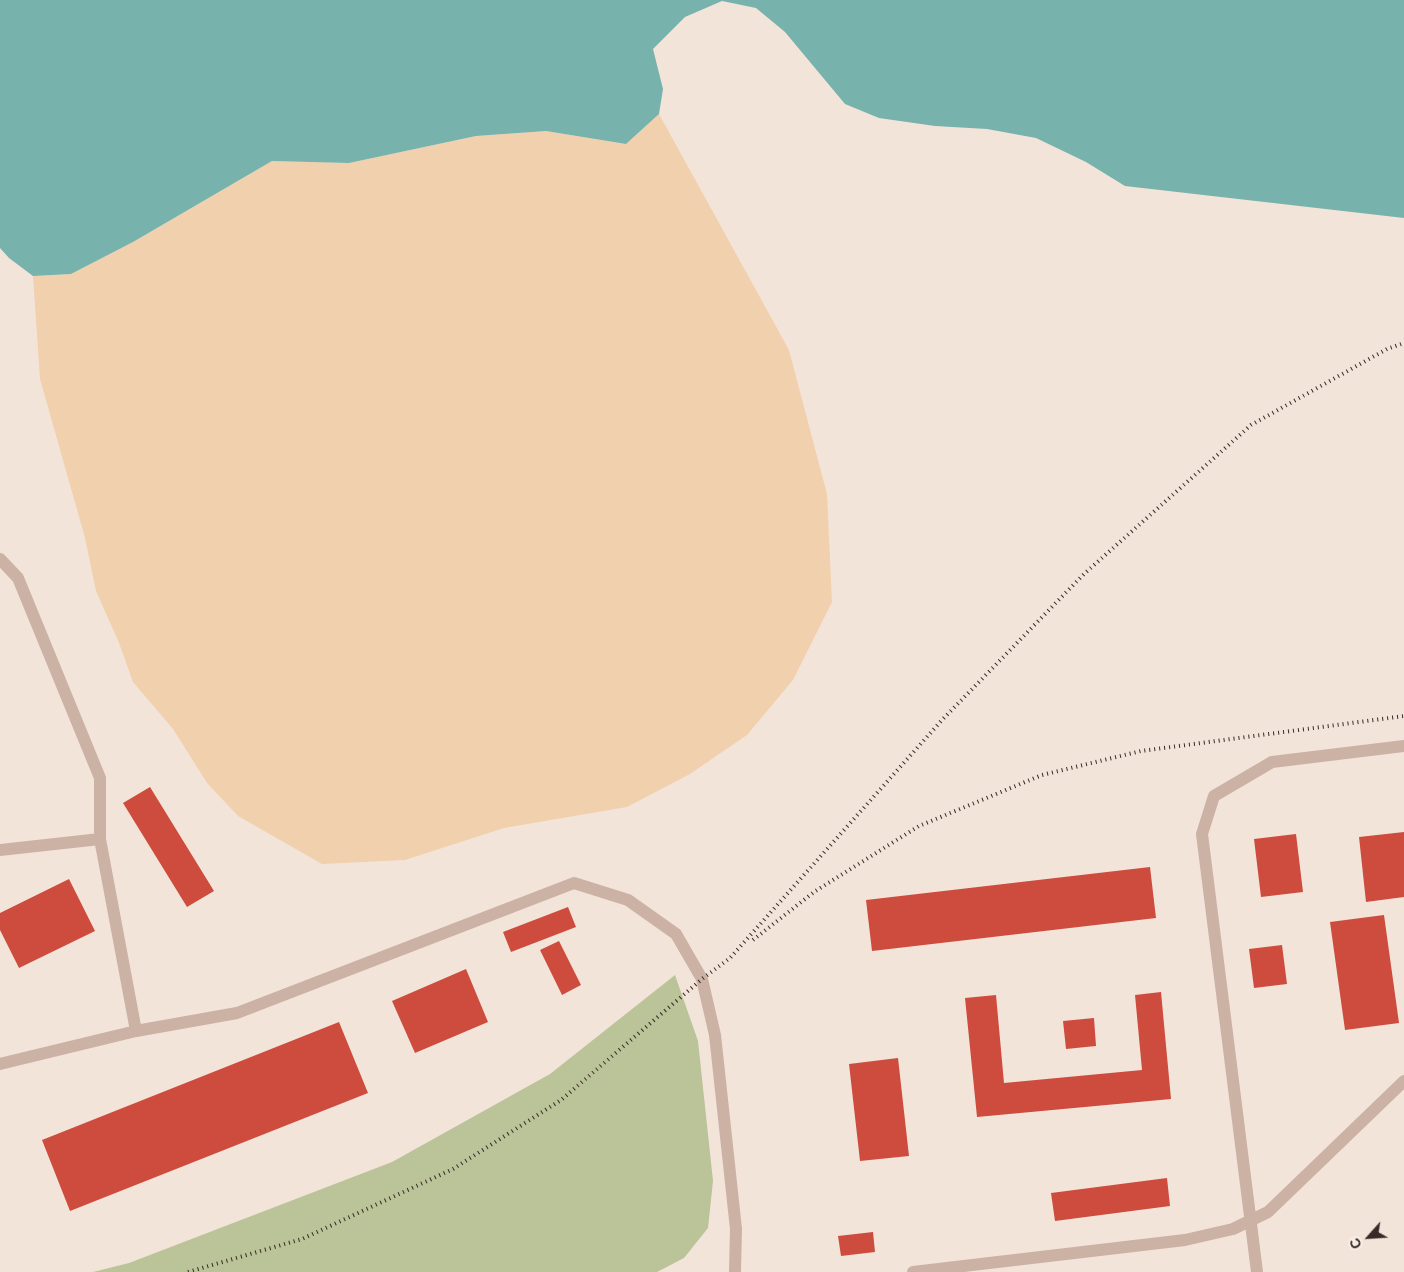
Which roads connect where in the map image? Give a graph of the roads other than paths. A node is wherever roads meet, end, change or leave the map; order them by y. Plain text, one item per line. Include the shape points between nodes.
1 (0, 559) edge
2 (1404, 746) edge
3 (100, 839) junction
4 (0, 850) edge
5 (136, 1032) junction
6 (0, 1064) edge
7 (1404, 1081) edge
8 (1251, 1220) junction
9 (735, 1272) edge
10 (913, 1272) edge
11 (1257, 1272) edge

1 - 3 street via 18,578 100,778
2 - 8 street via 1272,762 1214,796 1202,834
3 - 4 street
3 - 5 street
5 - 6 street
5 - 9 street via 237,1013 574,883 628,900 676,934 702,979 715,1035 736,1229
7 - 8 street via 1268,1212
8 - 10 street via 1232,1229 1185,1240
8 - 11 street

